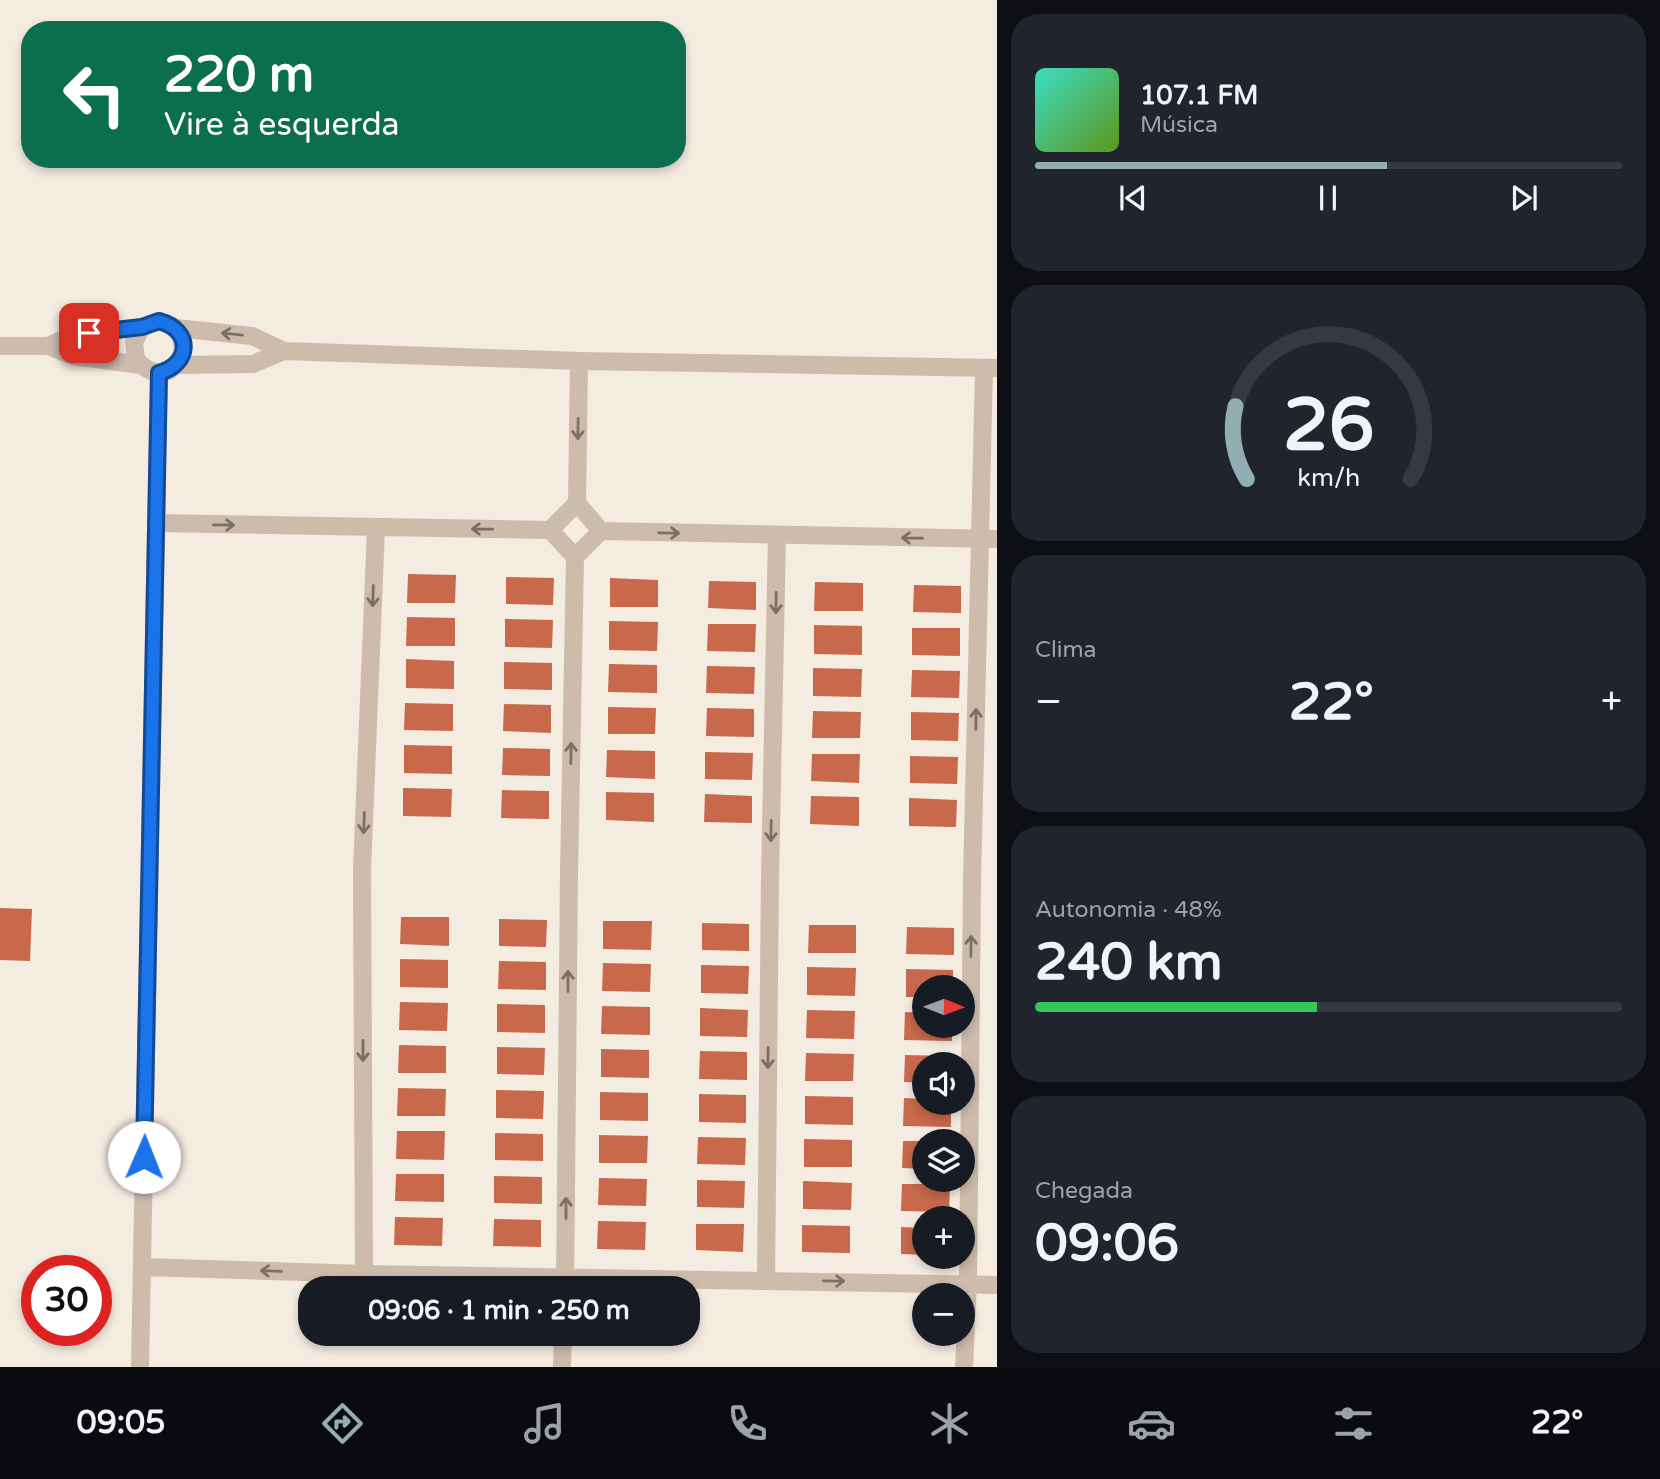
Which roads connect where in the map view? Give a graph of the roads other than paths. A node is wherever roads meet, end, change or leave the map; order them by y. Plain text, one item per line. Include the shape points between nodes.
1 (142, 327) junction
2 (176, 328) junction
3 (0, 346) edge
4 (48, 346) junction
5 (284, 351) junction
6 (579, 360) junction
7 (141, 365) junction
8 (177, 365) junction
9 (990, 368) edge
10 (159, 373) junction
11 (577, 503) junction
12 (156, 523) junction
13 (376, 528) junction
14 (550, 530) junction
15 (601, 531) junction
16 (778, 535) junction
17 (989, 539) edge
18 (575, 557) junction
19 (142, 1267) junction
20 (364, 1274) junction
21 (414, 1276) edge
22 (565, 1276) edge
23 (766, 1280) junction
24 (700, 1281) edge
25 (918, 1283) edge
26 (968, 1283) edge
27 (975, 1284) edge
28 (997, 1285) edge
29 (563, 1346) edge
30 (965, 1346) edge
31 (139, 1367) edge
32 (562, 1367) edge
33 (964, 1367) edge

1 - 2 street via 159,321
1 - 4 street via 72,335
1 - 7 street via 134,342
5 -> 2 street via 252,336
2 - 8 street via 184,347
3 - 4 street
4 - 7 street via 73,356
5 - 6 street
5 - 8 street via 253,364
6 - 9 street
6 -> 11 street
7 - 10 street
8 - 10 street
9 - 17 street
10 - 12 street
11 - 14 street
11 - 15 street
12 -> 13 street
12 - 19 street
14 -> 13 street
13 -> 20 street via 362,870
14 - 18 street
15 -> 16 street
15 - 18 street
17 -> 16 street
16 -> 23 street
26 -> 17 street via 972,881
22 -> 18 street
20 -> 19 street
19 - 31 street
20 - 21 street
23 - 24 street
23 -> 25 street
27 - 28 street
29 - 32 street
30 - 33 street

